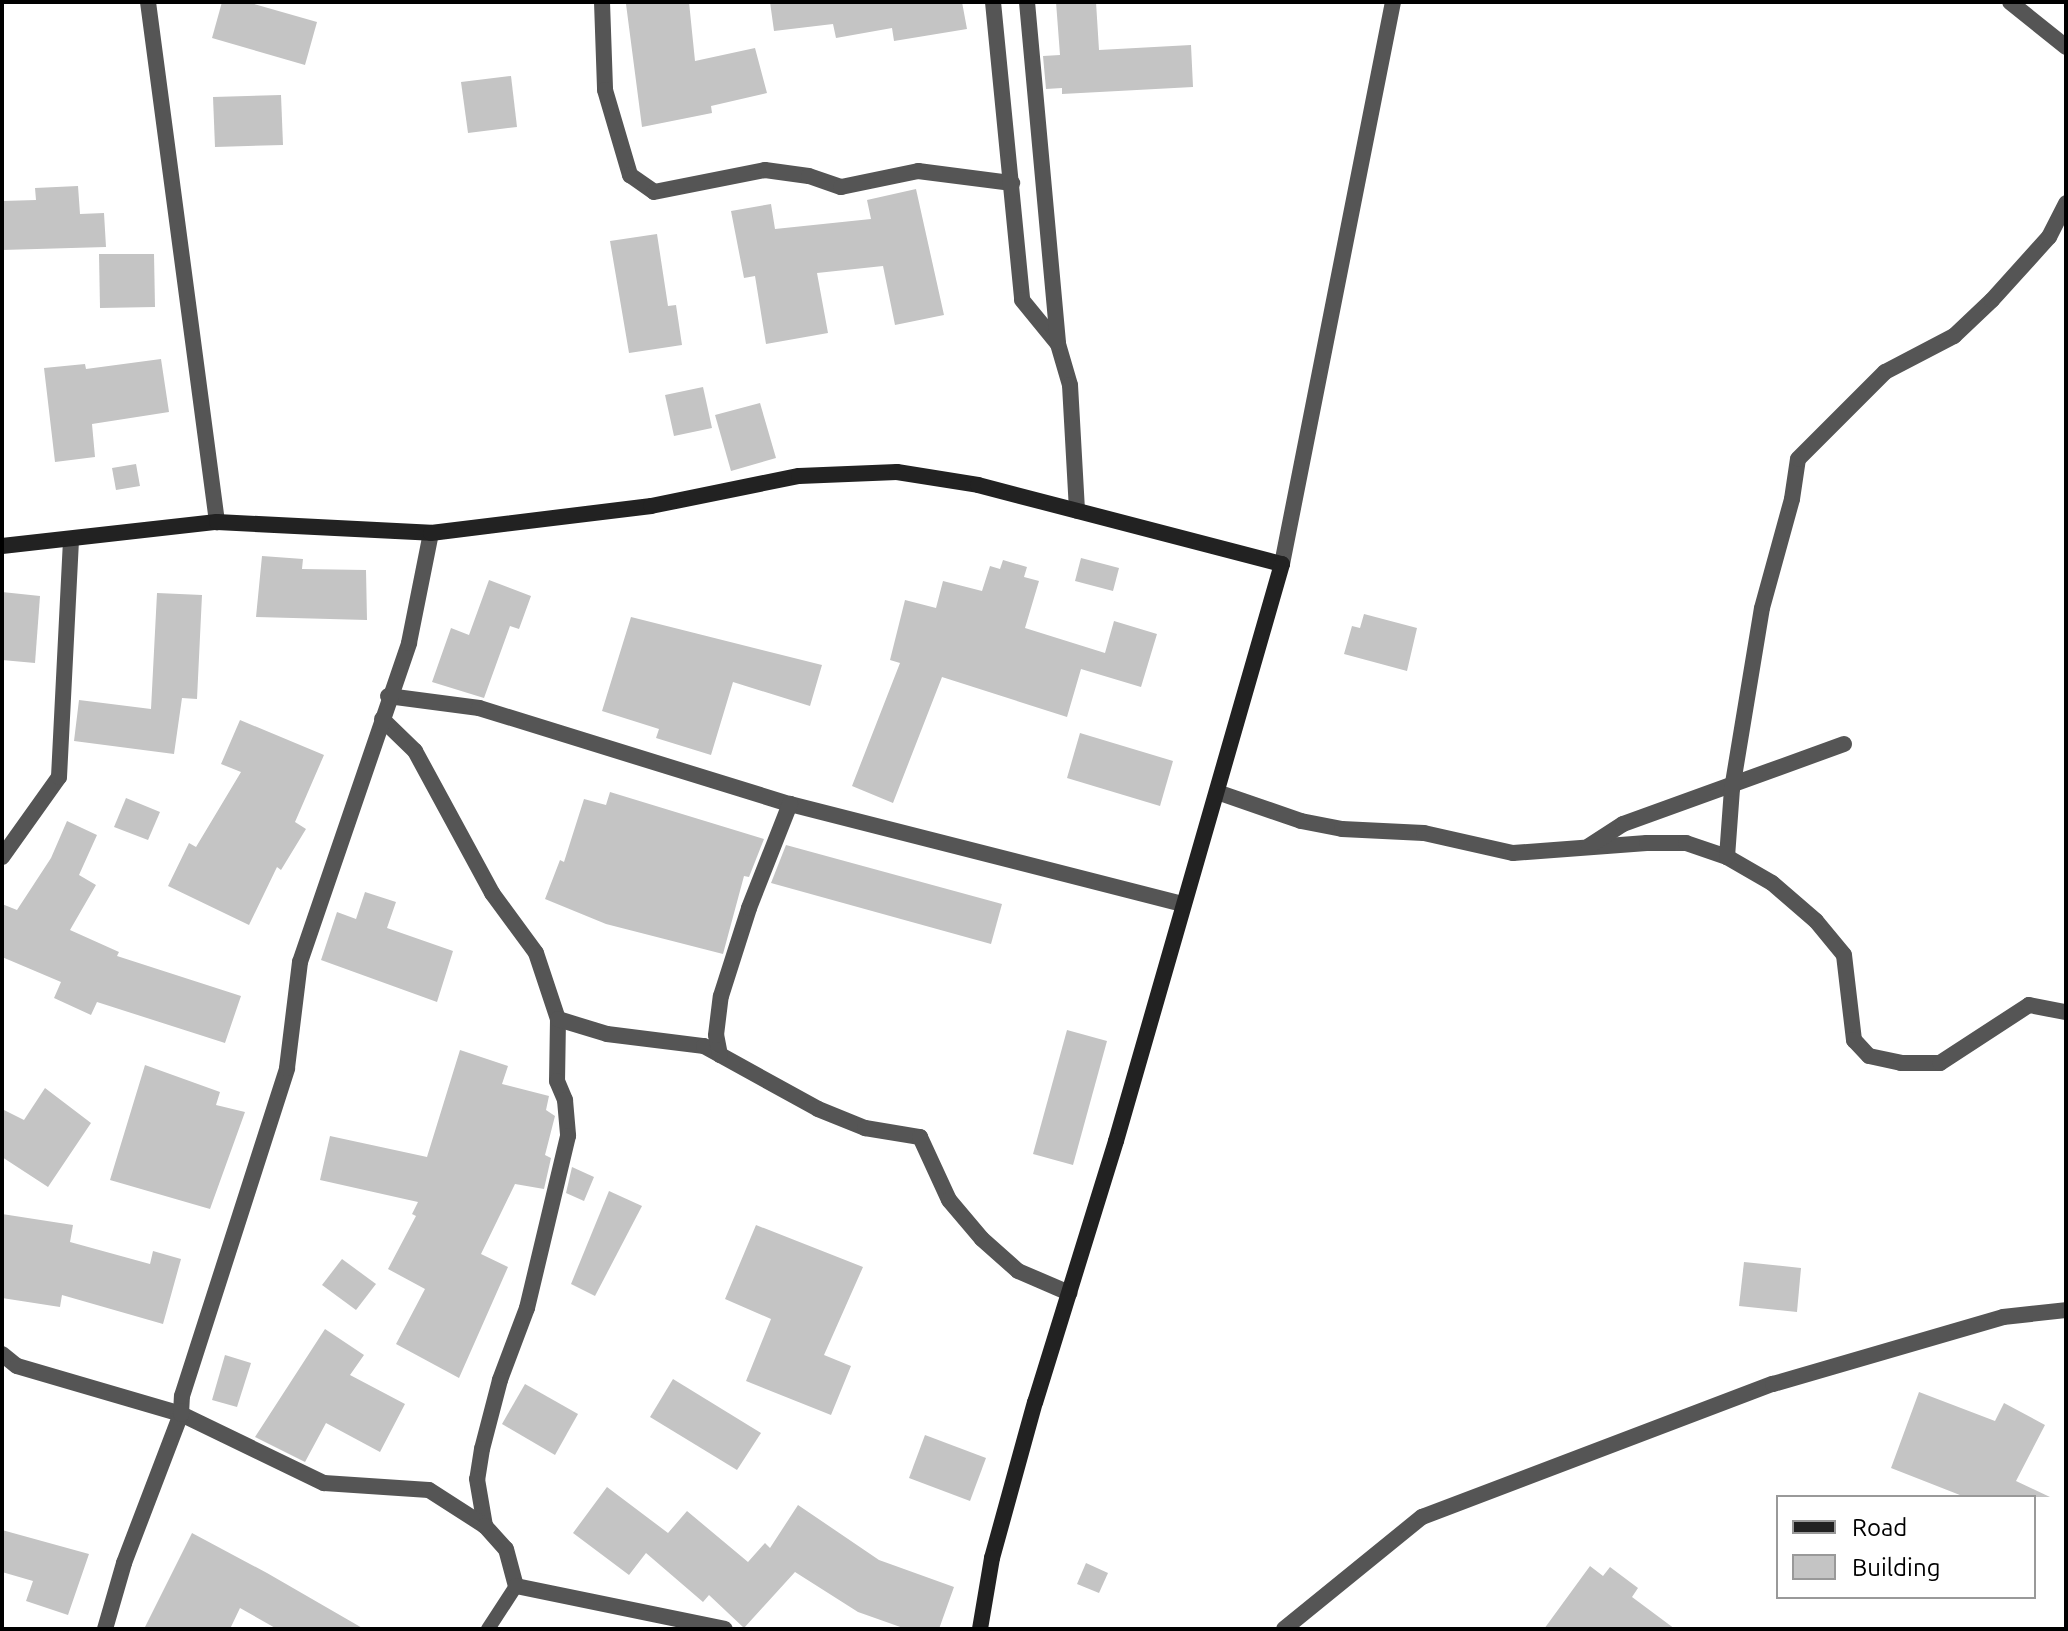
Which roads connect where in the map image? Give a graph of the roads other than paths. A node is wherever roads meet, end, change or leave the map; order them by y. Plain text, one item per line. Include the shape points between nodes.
1 (148, 2) edge
2 (602, 2) edge
3 (993, 2) edge
4 (1027, 2) edge
5 (1393, 2) edge
6 (2010, 2) edge
7 (2066, 47) edge
8 (1012, 183) junction
9 (2066, 203) edge
10 (1058, 344) junction
11 (1077, 511) junction
12 (217, 522) junction
13 (431, 533) junction
14 (71, 542) junction
15 (2, 546) edge
16 (1282, 564) junction
17 (388, 696) junction
18 (382, 719) junction
19 (1844, 744) dead end
20 (1732, 789) junction
21 (1217, 792) junction
22 (790, 804) junction
23 (1584, 849) junction
24 (2, 857) edge
25 (1727, 857) junction
26 (1183, 904) junction
27 (2066, 1012) edge
28 (558, 1019) junction
29 (720, 1055) junction
30 (1069, 1293) junction
31 (2066, 1310) edge
32 (2, 1354) edge
33 (181, 1414) junction
34 (485, 1526) junction
35 (516, 1586) junction
36 (697, 1626) edge
37 (105, 1629) edge
38 (488, 1629) edge
39 (725, 1629) edge
40 (980, 1629) edge
41 (1284, 1629) edge

1 - 12 street
2 - 8 street via 605,90 630,175 654,192 765,170 841,187 918,171
3 - 8 street
4 - 10 street
5 - 16 street
6 - 7 street
8 - 10 street via 1022,300
9 - 20 street via 2049,237 1992,300 1954,336 1885,372 1798,459 1762,608
10 - 11 street via 1070,385
11 - 13 street via 978,485 897,472 799,476 651,506
11 - 16 street
12 - 13 street
12 - 14 street
13 - 17 street via 409,643
14 - 15 street
14 - 24 street via 59,777
16 - 21 street
17 - 18 street
17 - 22 street via 479,708
18 - 28 street via 415,751 492,893 536,953
18 - 33 street via 300,962 287,1068 205,1321
19 - 20 street
20 - 23 street via 1699,795 1623,824
20 - 25 street
21 - 23 street via 1272,814 1342,829 1424,833 1513,853
21 - 26 street
22 - 26 street
22 - 29 street via 721,996 716,1035
23 - 25 street via 1686,843
25 - 27 street via 1772,883 1816,921 1844,955 1854,1040 1869,1056 1940,1063 2029,1005
26 - 30 street
28 - 29 street via 607,1034 704,1046
28 - 34 street via 557,1081 565,1100 568,1136 527,1308 482,1449 477,1479
29 - 30 street via 853,1123 920,1137 949,1200 982,1239 1018,1271
30 - 40 street via 992,1558
31 - 41 street via 2003,1317 1773,1384 1422,1517
32 - 33 street via 17,1366
33 - 34 street via 324,1483 429,1490
33 - 37 street via 124,1563
34 - 35 street via 506,1549
35 - 36 street
35 - 38 lane
36 - 39 street

